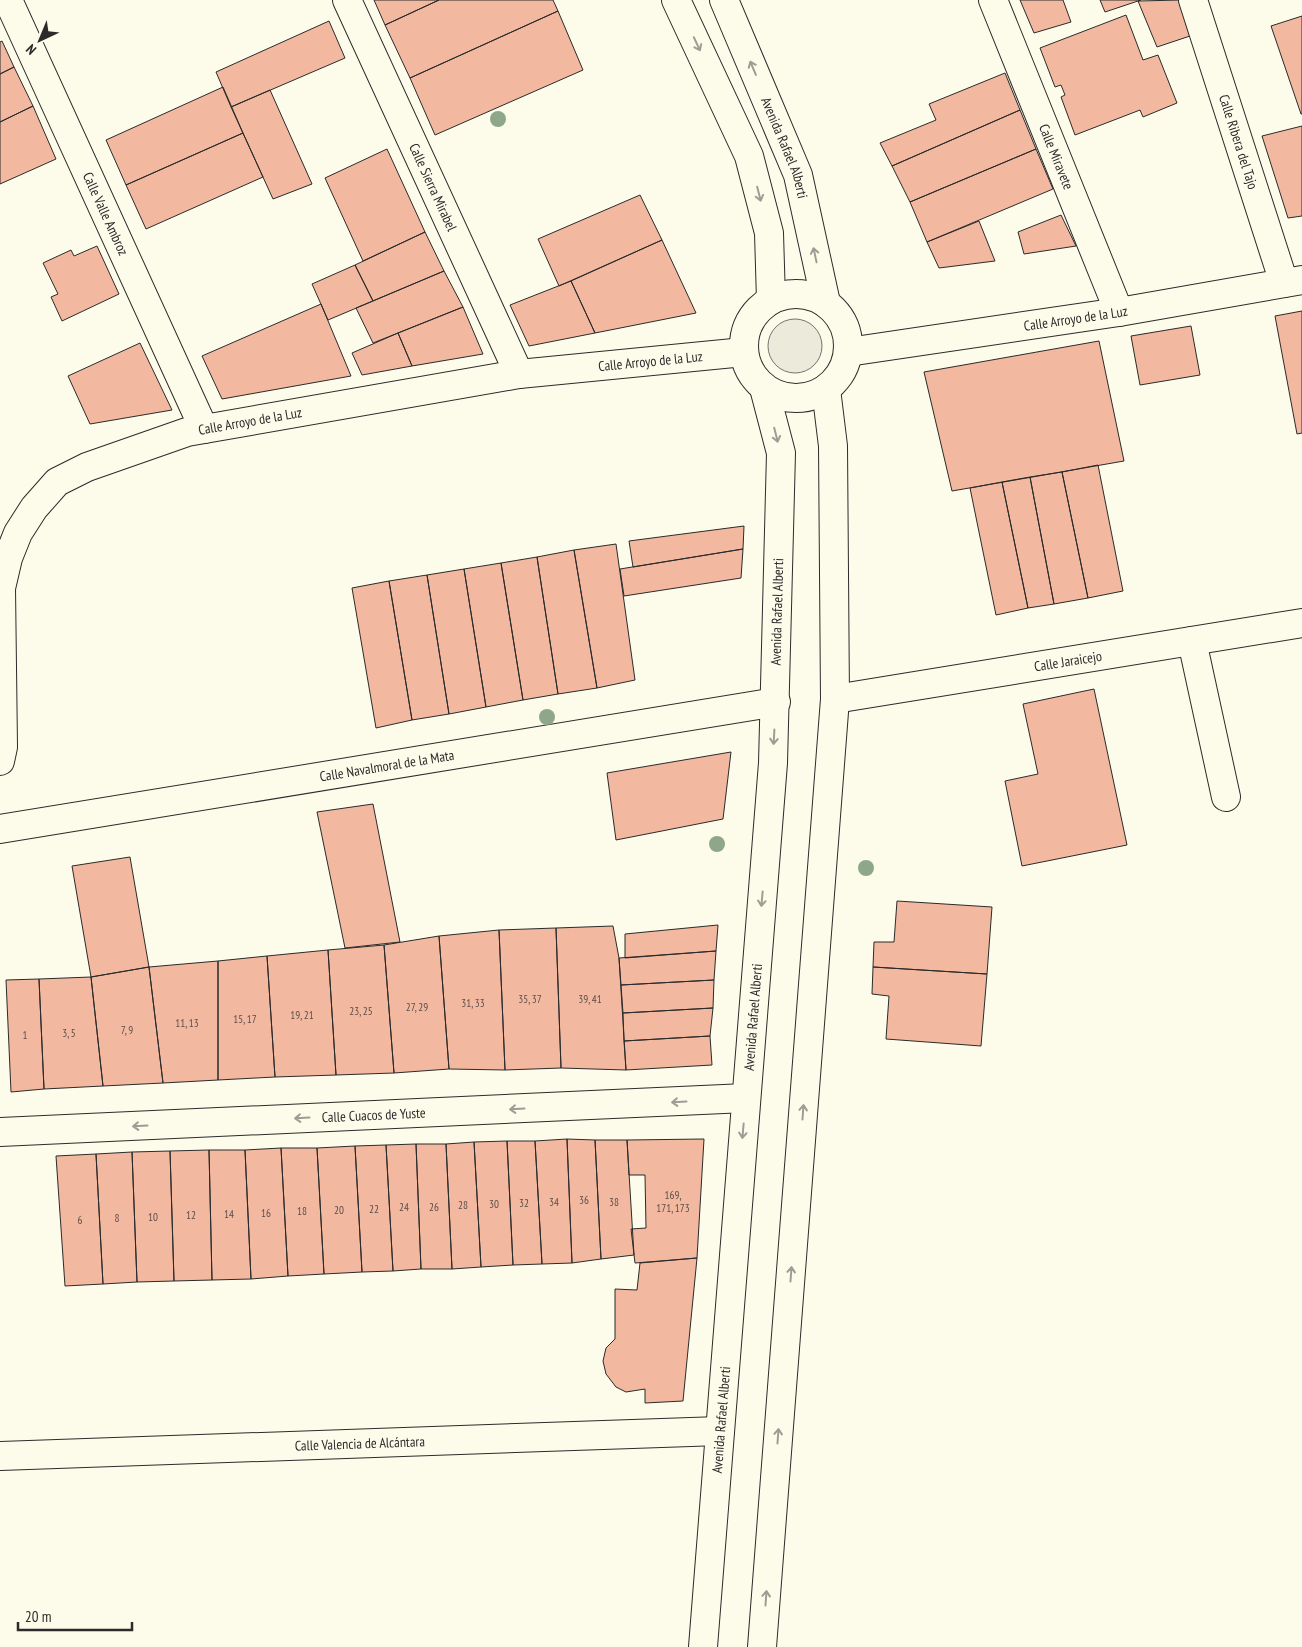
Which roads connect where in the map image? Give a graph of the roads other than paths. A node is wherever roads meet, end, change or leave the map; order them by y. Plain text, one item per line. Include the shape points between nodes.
1 (8, 0) edge
2 (347, 0) edge
3 (676, 0) edge
4 (724, 0) edge
5 (993, 0) edge
6 (1193, 0) edge
7 (1293, 281) edge
8 (771, 300) junction
9 (826, 302) junction
10 (1119, 312) junction
11 (744, 352) junction
12 (848, 352) junction
13 (519, 374) junction
14 (764, 388) junction
15 (826, 389) junction
16 (204, 428) junction
17 (1302, 623) edge
18 (1192, 641) junction
19 (835, 699) junction
20 (776, 702) junction
21 (0, 761) edge
22 (1226, 797) dead end
23 (0, 829) edge
24 (746, 1098) junction
25 (0, 1132) edge
26 (720, 1431) junction
27 (0, 1456) edge
28 (703, 1647) edge
29 (762, 1647) edge

1 - 16 street, Calle Valle Ambroz
2 - 13 street, Calle Sierra Mirabel
3 -> 8 street via 750,156 769,233
9 -> 4 street, Avenida Rafael Alberti via 798,176
5 - 10 street, Calle Miravete
6 - 7 street, Calle Ribera del Tajo
7 - 10 street, Calle Arroyo de la Luz
8 - 9 street via 789,294 808,295
8 - 11 street via 755,313 746,331
9 - 12 street via 839,316 847,333
10 - 12 street, Calle Arroyo de la Luz
11 - 13 street, Calle Arroyo de la Luz
11 - 14 street via 750,372
12 - 15 street via 841,373
13 - 16 street, Calle Arroyo de la Luz
14 - 15 street via 784,397 798,398
14 -> 20 street, Avenida Rafael Alberti via 781,453
15 - 19 street via 833,446
16 - 21 street, Calle Arroyo de la Luz via 87,467 57,482 18,532 1,588 3,738
17 - 18 street, Calle Jaraicejo
18 - 19 street, Calle Jaraicejo
18 - 22 street
29 -> 19 street
20 - 23 street, Calle Navalmoral de la Mata
20 -> 24 street, Avenida Rafael Alberti
24 -> 25 street, Calle Cuacos de Yuste
24 -> 26 street, Avenida Rafael Alberti
26 - 27 street, Calle Valencia de Alcántara
26 - 28 street, Avenida Rafael Alberti

